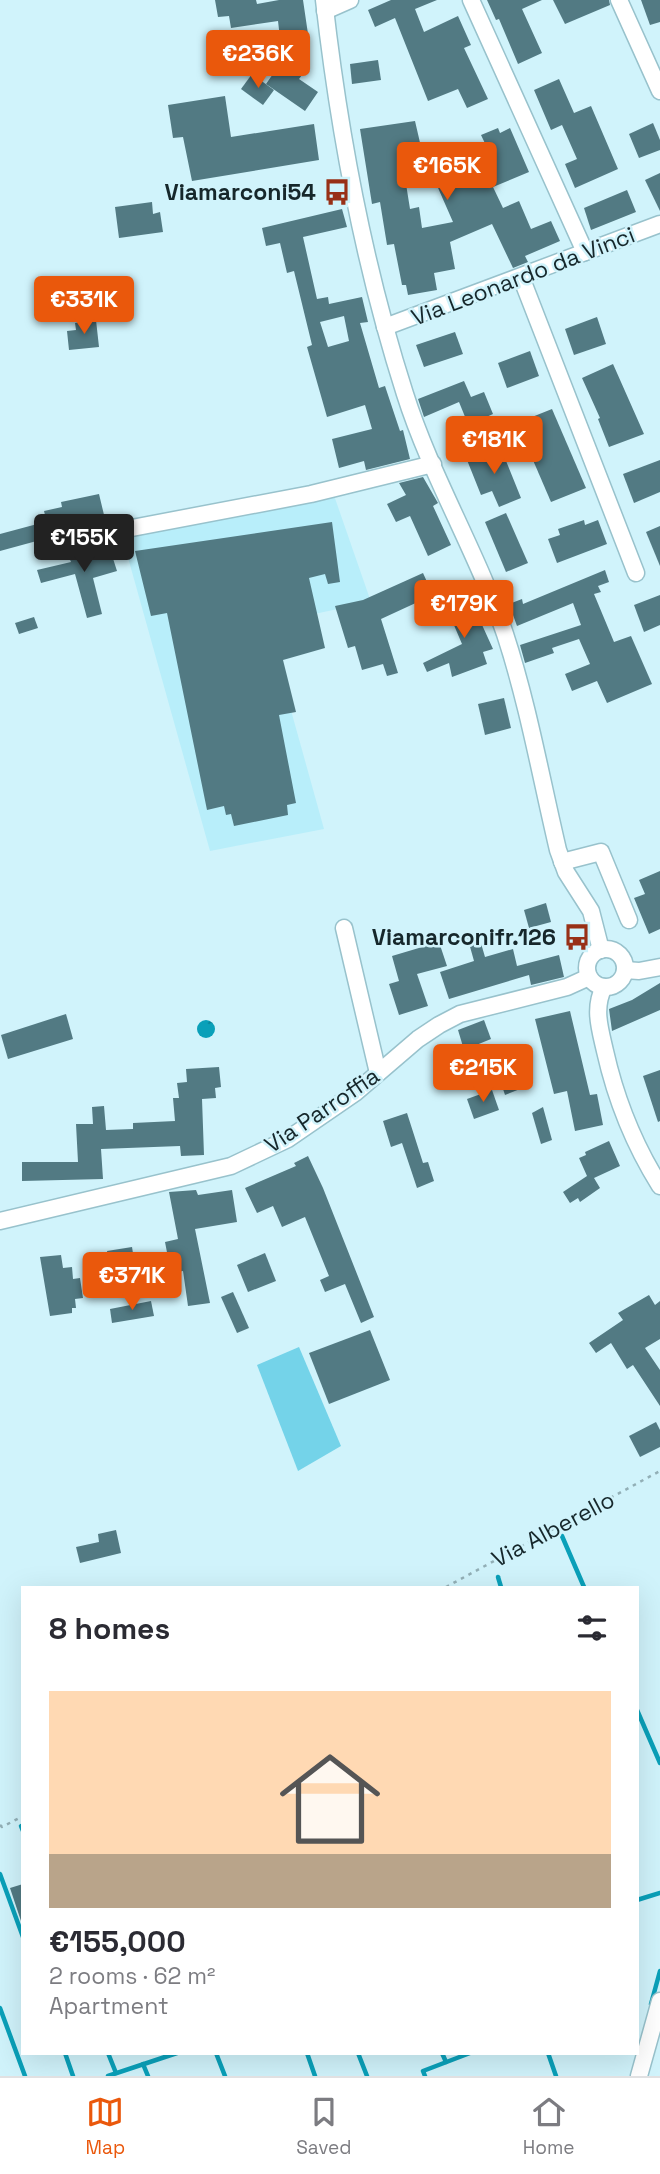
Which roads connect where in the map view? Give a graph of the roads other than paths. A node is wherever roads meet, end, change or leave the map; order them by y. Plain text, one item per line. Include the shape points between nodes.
1 (350, 0) edge
2 (471, 0) edge
3 (619, 0) edge
4 (325, 5) edge
5 (660, 91) edge
6 (660, 224) edge
7 (585, 252) junction
8 (521, 277) junction
9 (385, 327) junction
10 (433, 464) junction
11 (53, 543) dead end
12 (636, 573) dead end
13 (562, 862) junction
14 (629, 920) dead end
15 (344, 928) dead end
16 (601, 950) junction
17 (660, 967) edge
18 (625, 970) junction
19 (589, 976) junction
20 (604, 987) junction
21 (378, 1073) junction
22 (660, 1186) edge
23 (0, 1221) edge
24 (660, 2001) edge
25 (639, 2076) edge

1 - 4 street
2 - 7 street
3 - 5 street
4 - 9 street via 356,213
6 - 7 street, Via Leonardo da Vinci
7 - 8 street, Via Leonardo da Vinci
8 - 9 street, Via Leonardo da Vinci
8 - 12 street
9 - 10 street
10 - 11 street via 311,494
10 - 13 street via 505,635
13 - 14 street via 601,852
13 - 16 street via 591,911
15 - 21 street
16 - 18 street via 620,955
16 - 19 street via 590,958
17 - 18 street
18 - 20 street via 619,982
19 - 20 street
19 - 21 street, Via Parroffia via 567,987 460,1014 418,1039
20 - 22 street via 597,1006 611,1080 633,1140
21 - 23 street, Via Parroffia via 288,1139 231,1166
24 - 25 street

